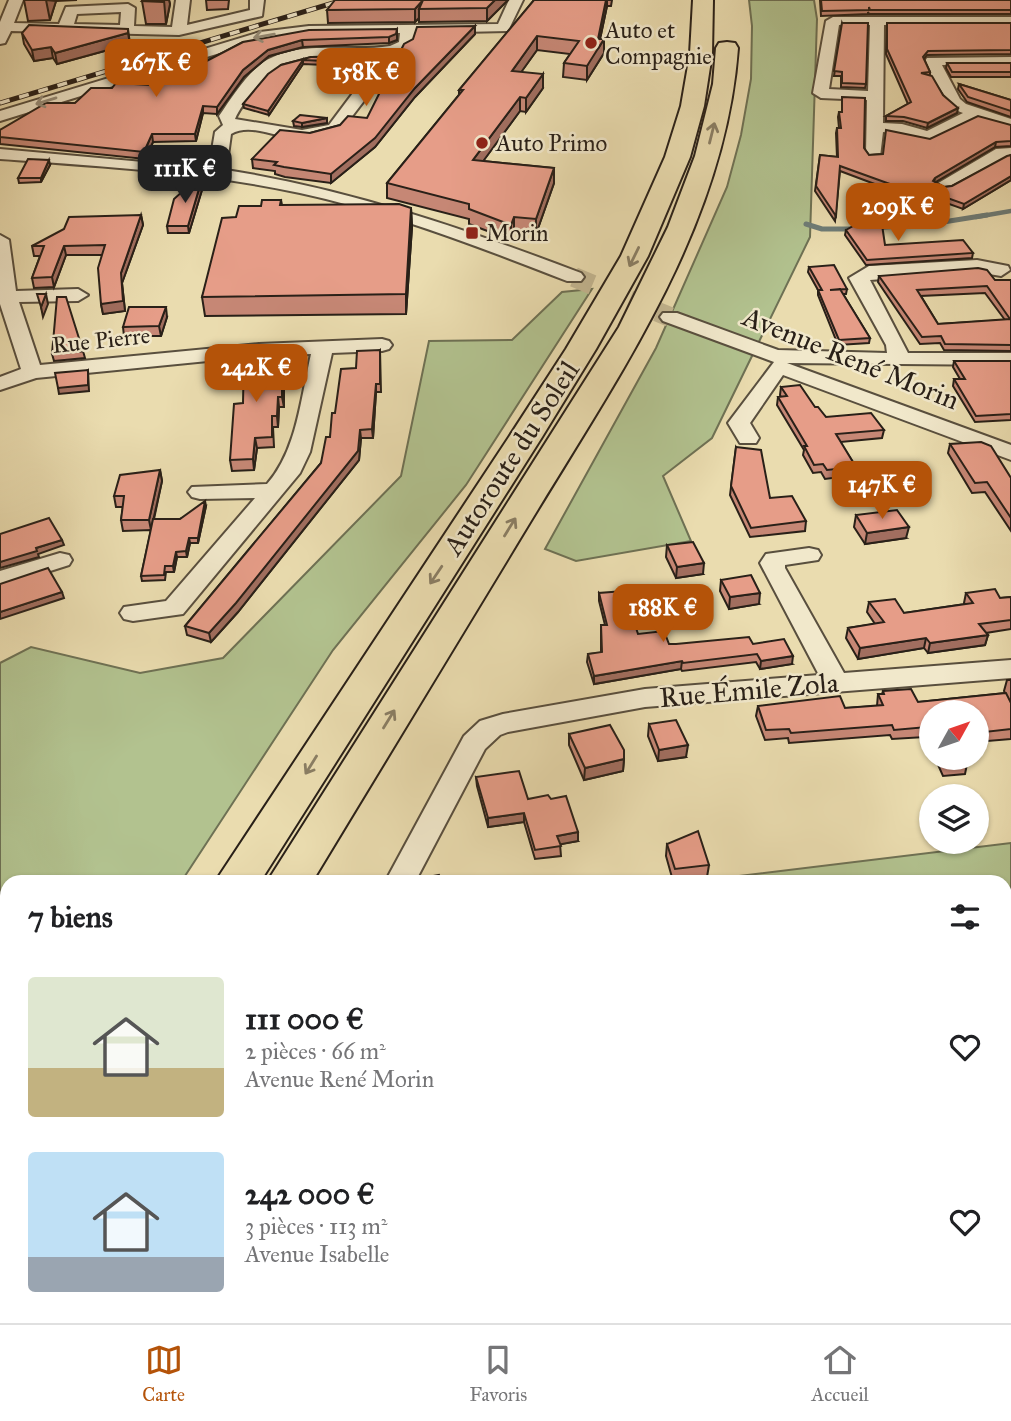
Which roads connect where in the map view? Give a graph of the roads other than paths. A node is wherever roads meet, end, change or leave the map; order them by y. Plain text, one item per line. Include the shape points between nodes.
1 (183, 0) edge
2 (257, 0) edge
3 (516, 0) edge
4 (10, 6) edge
5 (715, 10) edge
6 (1011, 20) edge
7 (877, 21) junction
8 (65, 29) junction
9 (408, 29) junction
10 (127, 30) junction
11 (179, 31) junction
12 (4, 33) edge
13 (387, 54) junction
14 (1011, 61) edge
15 (876, 96) junction
16 (977, 112) junction
17 (0, 116) edge
18 (1011, 124) edge
19 (235, 125) junction
20 (874, 127) junction
21 (874, 153) edge
22 (1011, 153) edge
23 (0, 154) edge
24 (217, 174) junction
25 (944, 185) edge
26 (0, 240) edge
27 (1001, 270) dead end
28 (574, 277) tunnel mouth
29 (81, 295) dead end
30 (8, 296) junction
31 (670, 317) tunnel mouth
32 (382, 345) dead end
33 (323, 347) junction
34 (899, 359) junction
35 (1011, 359) edge
36 (777, 362) junction
37 (33, 372) junction
38 (0, 384) edge
39 (748, 438) dead end
40 (1011, 453) edge
41 (273, 491) junction
42 (200, 492) dead end
43 (809, 555) dead end
44 (60, 560) dead end
45 (0, 579) edge
46 (133, 613) dead end
47 (1011, 670) edge
48 (836, 683) junction
49 (241, 875) edge
50 (293, 875) edge
51 (404, 875) edge

1 - 11 street
2 - 11 street via 257,13
3 - 9 street via 503,28
4 - 12 street
5 -> 49 highway, Autoroute du Soleil via 682,140 633,261 519,449
50 -> 5 highway, Autoroute du Soleil via 634,327 666,264 708,148 723,80
6 - 7 street
7 - 15 street
7 - 15 street via 833,21 821,93
8 - 10 street
8 - 10 street via 71,10 128,8
8 - 12 street
9 - 13 street via 406,44
9 -> 17 street via 309,30 260,36
10 - 11 street
13 - 19 street via 388,60 334,130 302,135
13 - 19 street via 330,52 275,64 265,69 227,116
14 - 16 street via 932,61 954,102
15 - 20 street
16 - 18 street
16 - 20 street via 928,137
19 - 24 street via 223,132
20 - 21 street
22 - 25 street via 1002,153
23 - 24 street
24 - 28 street via 342,198
26 - 30 street
27 - 34 street via 977,266 869,272 859,278 896,345
29 - 30 street
30 - 37 street
31 - 36 street, Avenue René Morin
32 - 33 street, Rue Pierre
33 - 37 street, Rue Pierre
33 - 41 street via 299,452
34 - 35 street
34 - 36 street
36 - 39 street via 739,422
36 - 40 street, Avenue René Morin
37 - 38 street
41 - 42 street
41 - 46 street via 174,608
43 - 48 street via 775,559 773,568
44 - 45 street
47 - 48 street, Rue Émile Zola
48 - 51 street, Rue Émile Zola via 645,698 490,728 474,743

